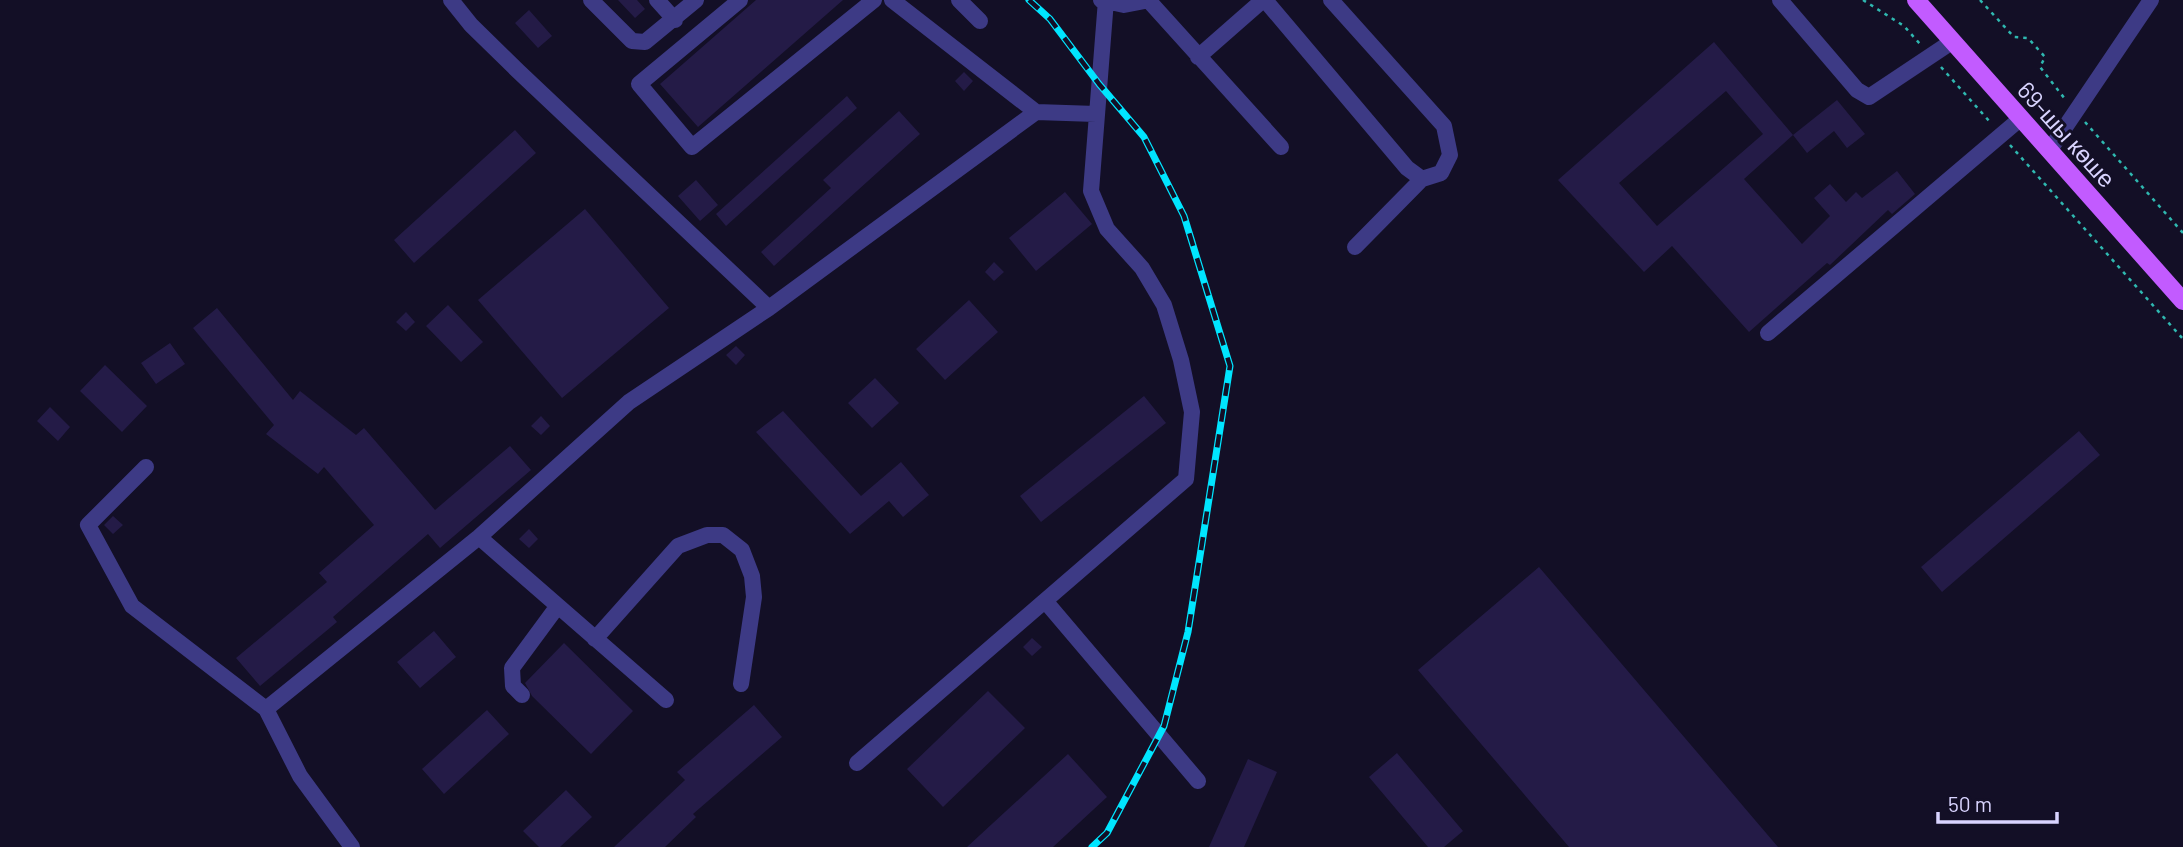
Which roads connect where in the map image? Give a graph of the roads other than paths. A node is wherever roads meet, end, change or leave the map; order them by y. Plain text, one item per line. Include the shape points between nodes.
1 (452, 0) edge
2 (591, 0) edge
3 (657, 0) edge
4 (696, 0) edge
5 (740, 0) edge
6 (874, 0) edge
7 (892, 0) edge
8 (959, 0) edge
9 (1264, 0) edge
10 (1331, 0) edge
11 (1780, 0) edge
12 (1916, 0) edge
13 (2151, 0) edge
14 (1104, 1) edge
15 (1149, 1) edge
16 (674, 20) junction
17 (980, 21) dead end
18 (1953, 41) junction
19 (1198, 57) junction
20 (1036, 112) junction
21 (1096, 114) junction
22 (2020, 119) junction
23 (1281, 147) dead end
24 (2049, 151) junction
25 (1422, 179) junction
26 (1355, 247) dead end
27 (2183, 301) edge
28 (769, 308) junction
29 (1768, 333) dead end
30 (146, 467) dead end
31 (479, 537) junction
32 (1046, 602) junction
33 (557, 607) junction
34 (596, 639) junction
35 (741, 684) dead end
36 (522, 695) dead end
37 (666, 699) dead end
38 (266, 709) junction
39 (857, 763) dead end
40 (1198, 781) dead end
41 (352, 847) edge

1 - 28 lane via 518,71
2 - 16 lane via 632,41 645,42
3 - 16 lane
4 - 16 lane
5 - 6 lane via 639,84 692,147
7 - 20 lane
8 - 17 lane
9 - 19 lane
9 - 25 lane via 1407,168
10 - 25 lane via 1444,126 1448,161 1441,173
11 - 18 lane via 1863,94 1874,96
12 - 18 main road, 69-шы көше
13 - 24 lane
14 - 15 lane via 1124,5
14 - 21 lane
15 - 19 lane
18 - 22 main road, 69-шы көше
19 - 23 lane
20 - 21 lane
20 - 28 lane
21 - 32 lane via 1091,191 1107,229 1142,268 1164,306 1192,412 1190,449 1186,479
22 - 24 main road, 69-шы көше
22 - 29 lane
24 - 27 main road, 69-шы көше
25 - 26 lane
28 - 31 lane via 629,402
30 - 38 lane via 88,525 132,607
31 - 33 lane
31 - 38 lane
32 - 39 lane
32 - 40 lane
33 - 34 lane
33 - 36 lane via 512,668 513,686
34 - 35 lane via 678,545 723,535 742,550 752,576 754,597
34 - 37 lane
38 - 41 lane via 300,776

